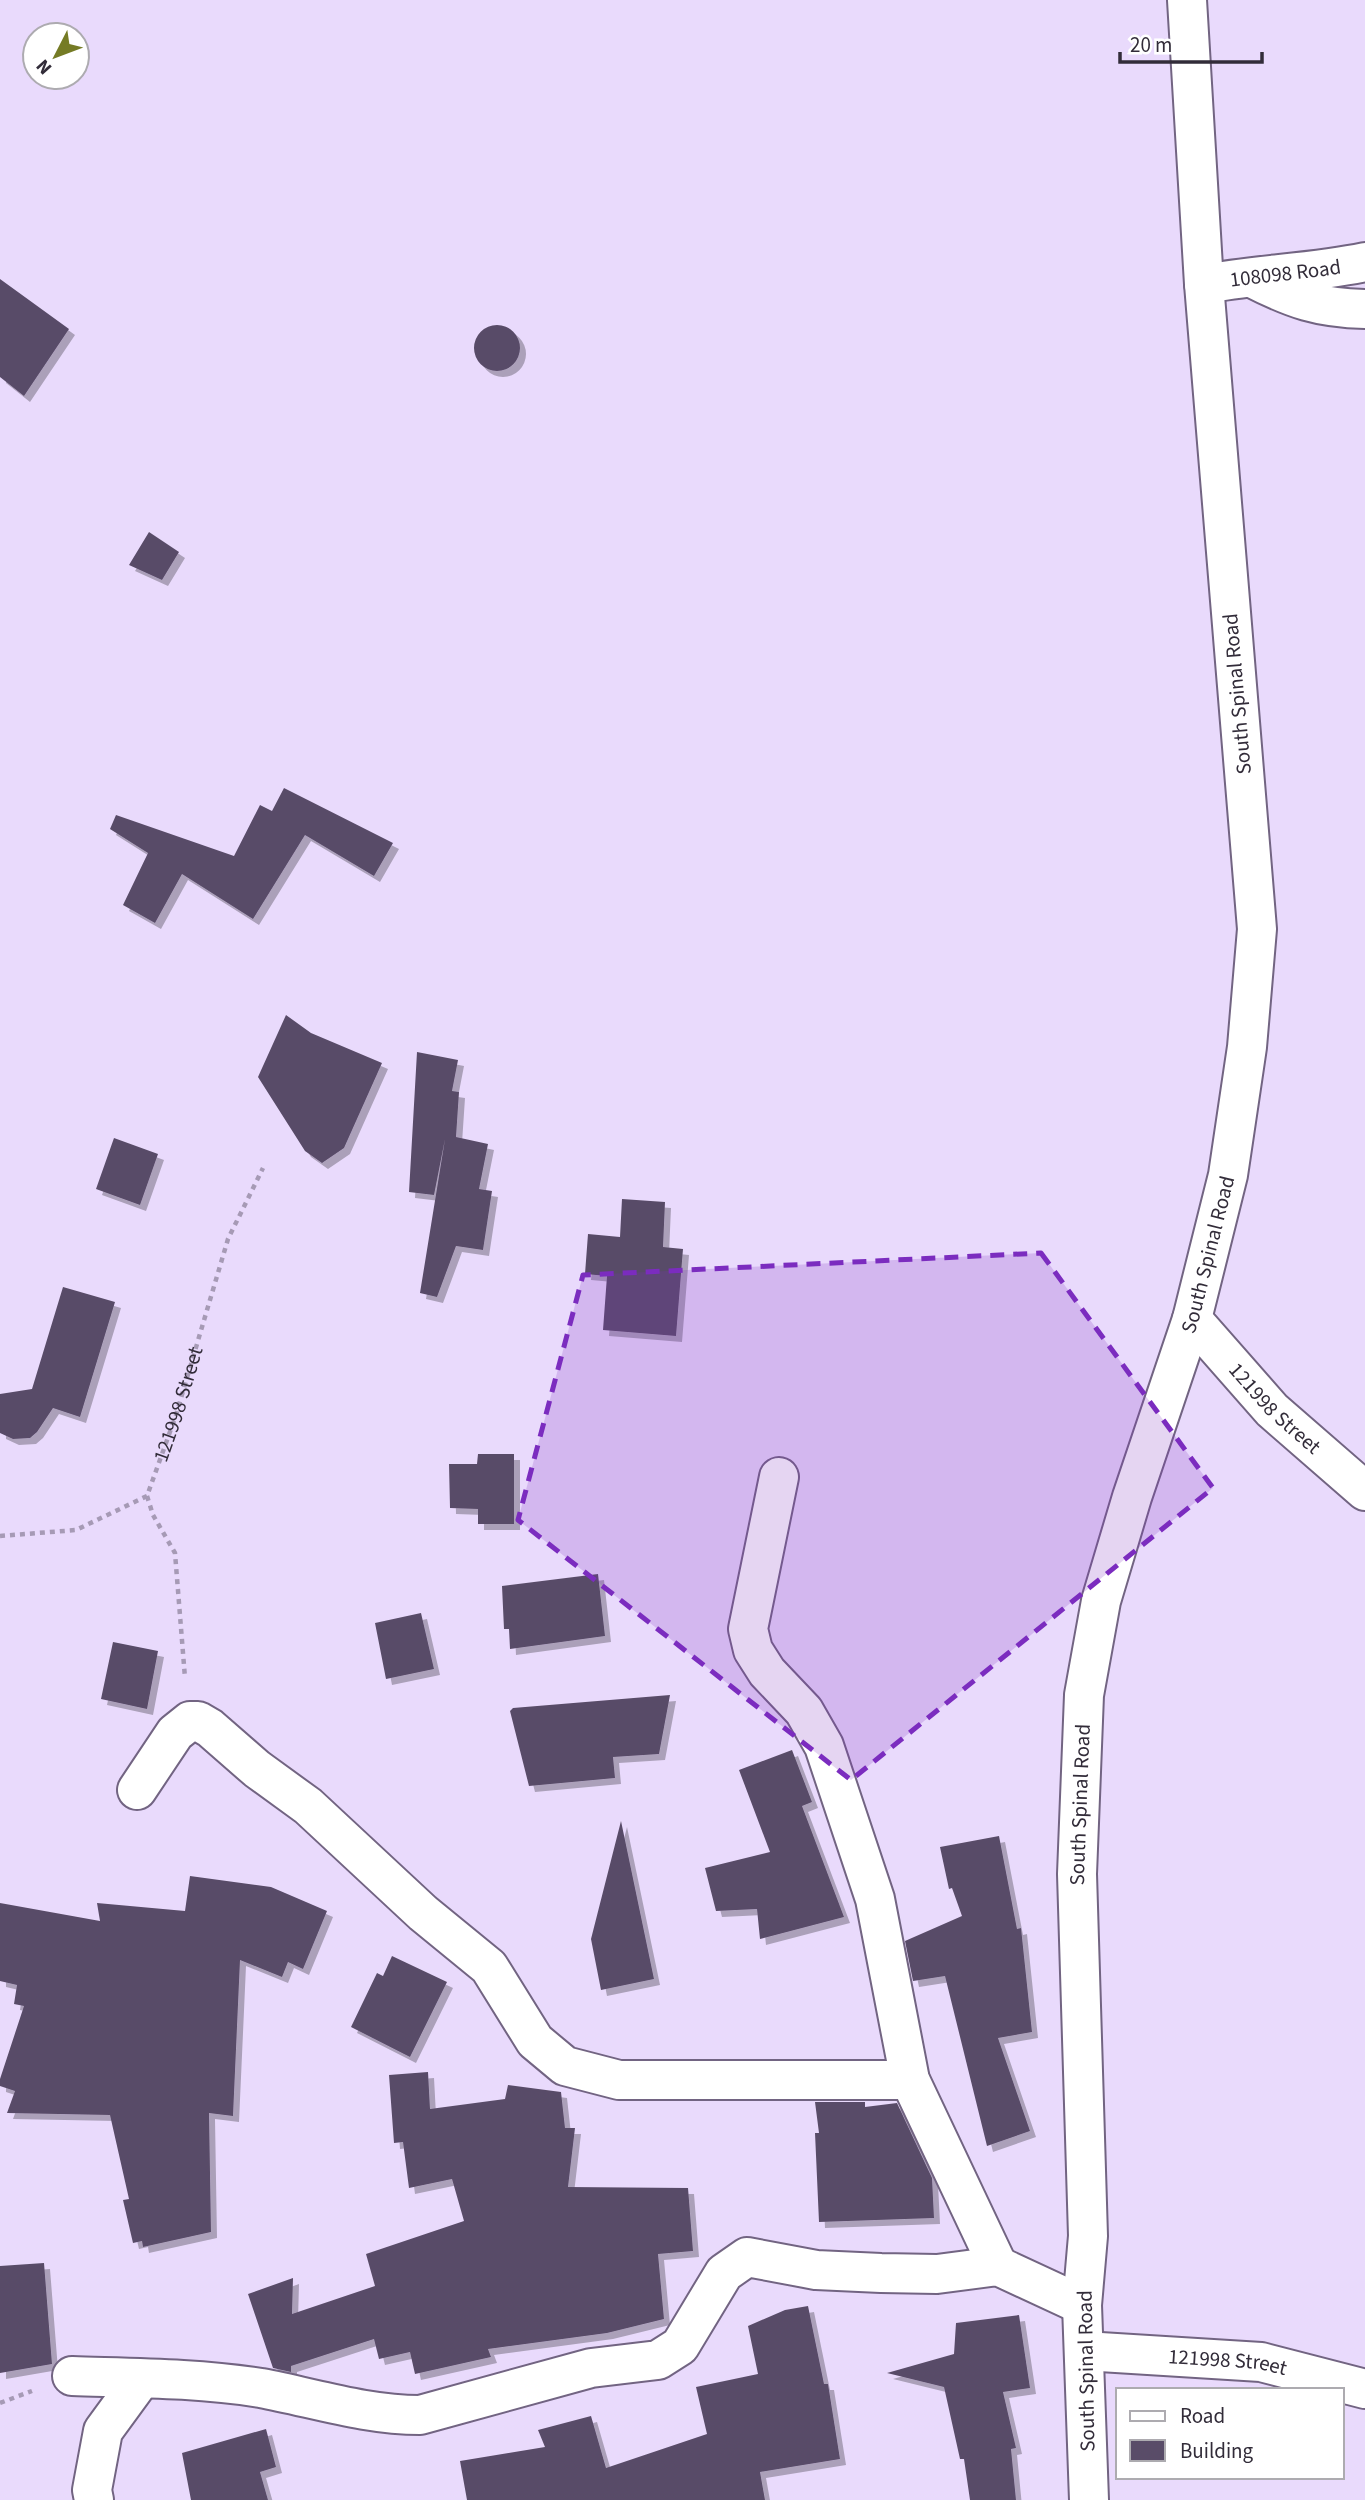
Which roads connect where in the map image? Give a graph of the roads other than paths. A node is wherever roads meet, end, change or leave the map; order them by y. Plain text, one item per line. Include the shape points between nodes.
1 (1187, 0) edge
2 (1365, 262) edge
3 (1247, 276) junction
4 (1204, 284) junction
5 (1365, 309) edge
6 (1192, 1319) junction
7 (779, 1476) dead end
8 (1365, 1491) edge
9 (137, 1790) dead end
10 (910, 2080) junction
11 (998, 2266) junction
12 (1082, 2305) junction
13 (1084, 2351) junction
14 (72, 2376) dead end
15 (141, 2379) junction
16 (1365, 2389) edge
17 (93, 2500) edge
18 (1089, 2500) edge

1 - 4 street, South Spinal Road
2 - 3 street, 108098 Road via 1317,272
3 - 4 street, 108098 Road
3 - 5 street via 1293,299
4 - 6 street, South Spinal Road via 1256,929 1247,1047 1228,1175
6 - 8 street, 121998 Street via 1272,1410
6 - 12 street, South Spinal Road via 1101,1601 1084,1695 1077,1874 1088,2236
7 - 10 street via 748,1629 753,1650 767,1672 804,1711 824,1746 875,1899
9 - 10 street via 175,1733 190,1721 210,1728 308,1806 423,1913 489,1967 535,2041 565,2066 619,2080
10 - 11 street
11 - 12 street
11 - 15 street via 937,2274 881,2273 816,2270 747,2257 724,2273 680,2346 658,2360 592,2368 420,2415 392,2415 259,2388
12 - 13 street, South Spinal Road
13 - 16 street, 121998 Street via 1261,2362
13 - 18 street, South Spinal Road
14 - 15 street
15 - 17 street via 103,2431

